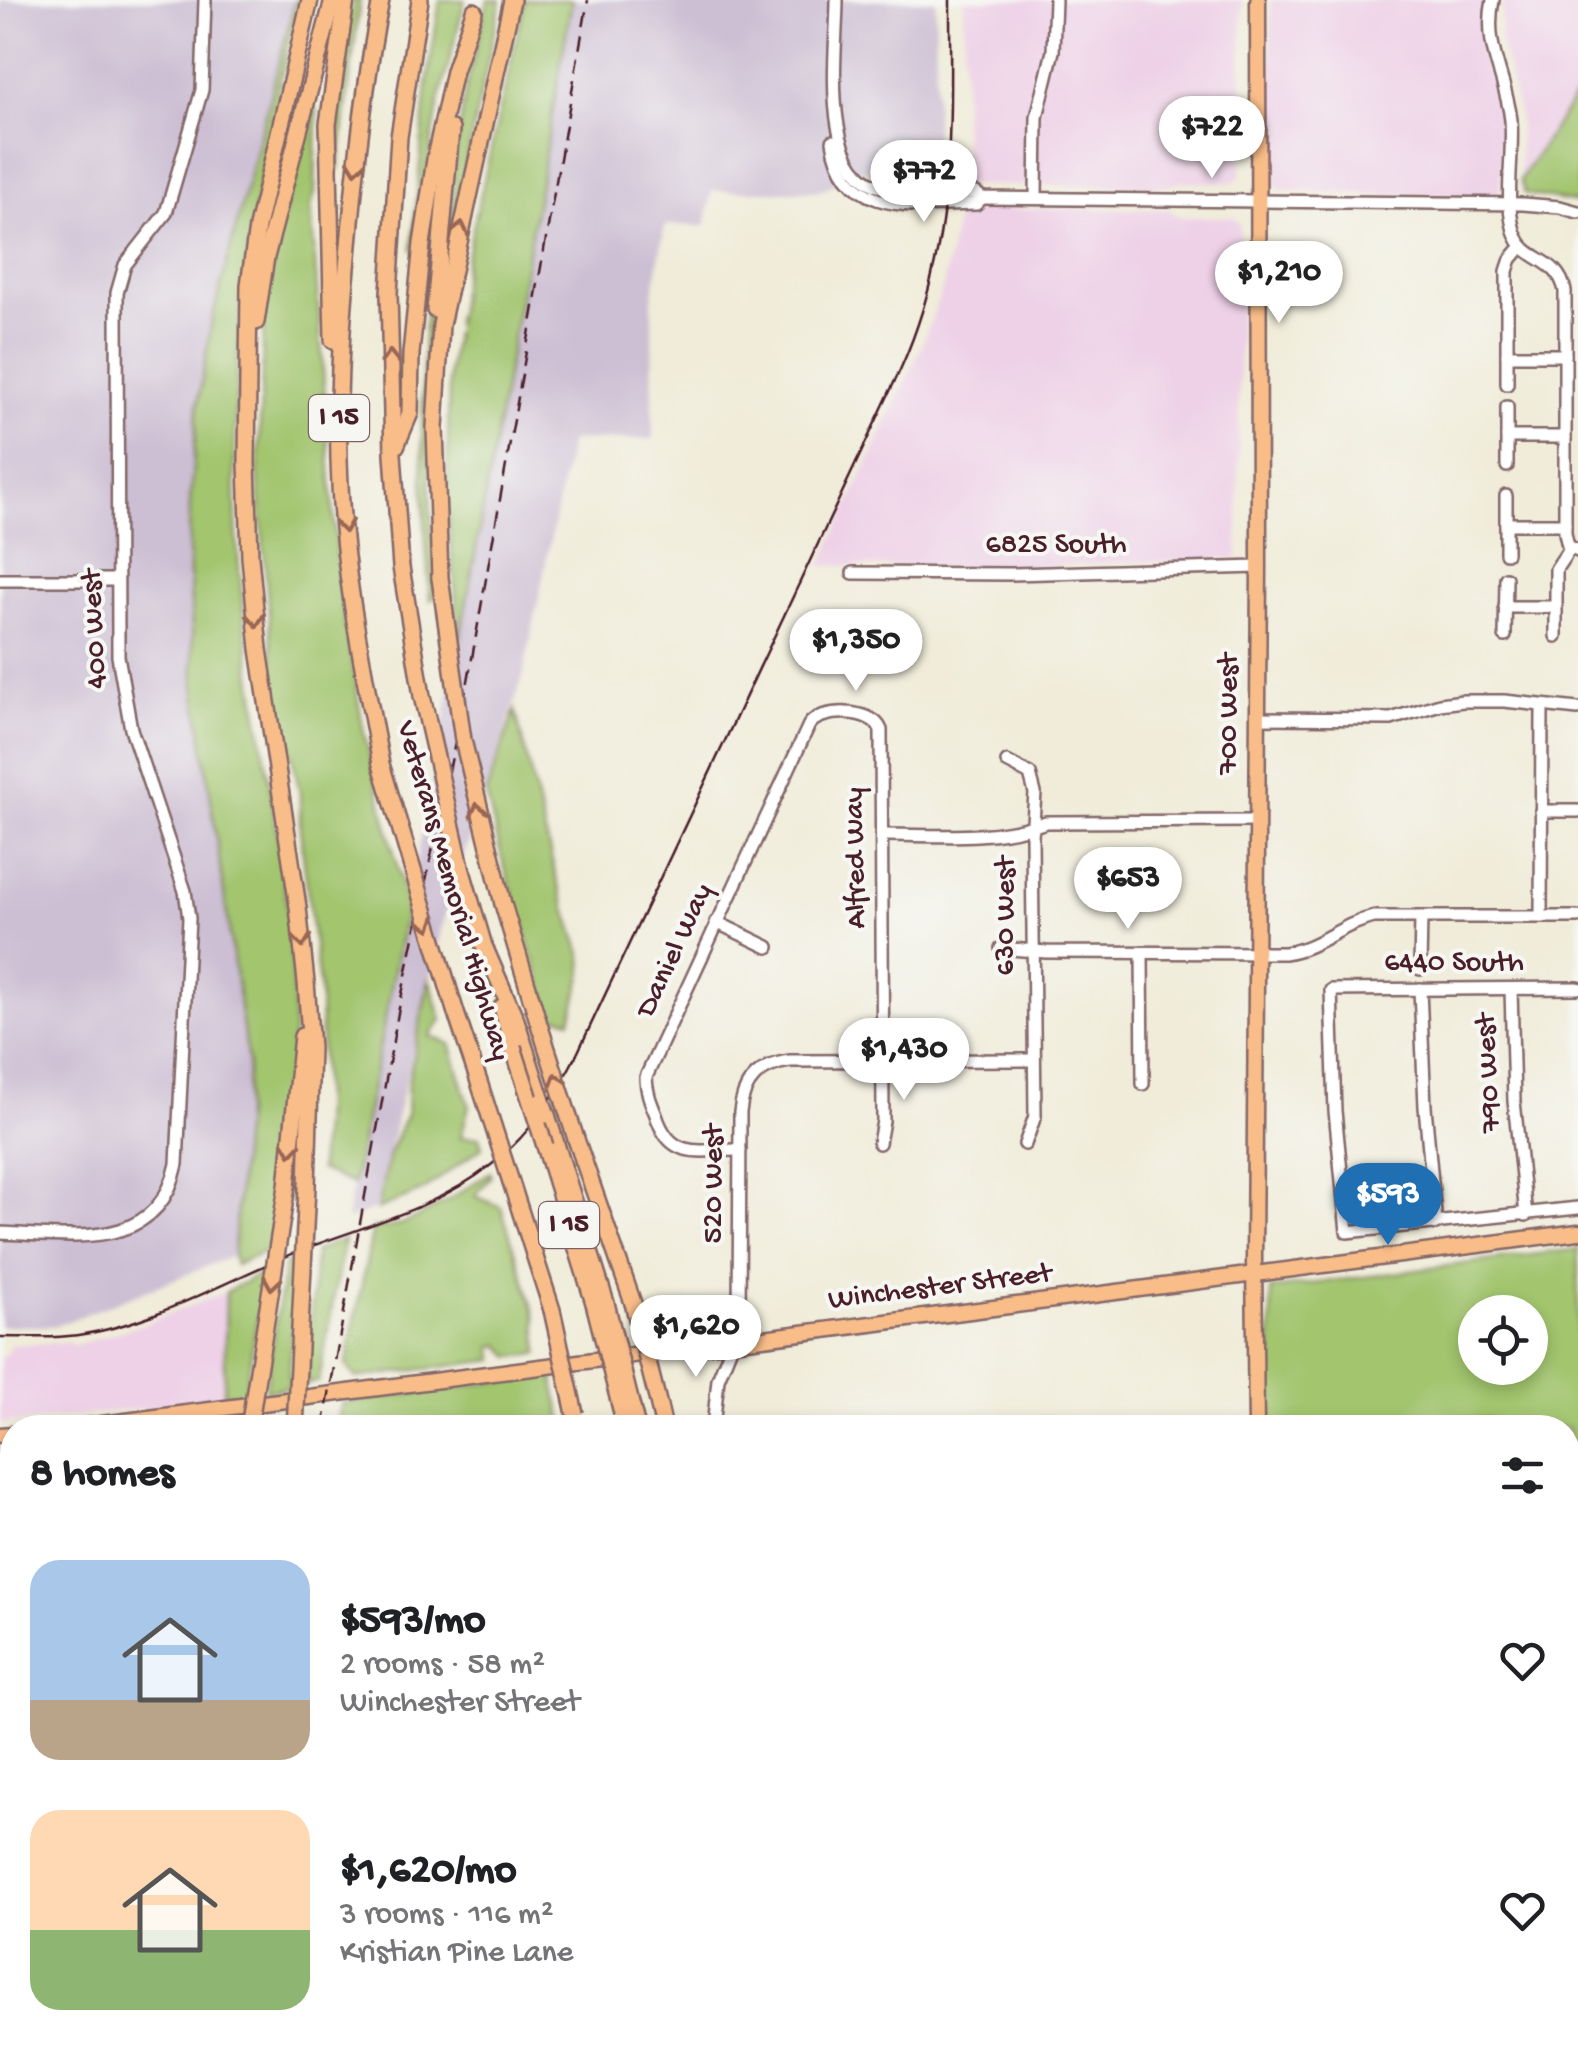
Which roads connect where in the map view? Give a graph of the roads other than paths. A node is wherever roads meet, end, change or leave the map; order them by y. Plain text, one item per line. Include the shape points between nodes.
1 (205, 0) edge
2 (310, 0) edge
3 (332, 0) edge
4 (346, 0) edge
5 (381, 0) edge
6 (420, 0) edge
7 (512, 0) edge
8 (837, 0) edge
9 (1055, 0) edge
10 (1258, 0) edge
11 (1493, 0) edge
12 (476, 6) edge
13 (1036, 198) junction
14 (1256, 202) junction
15 (1511, 204) junction
16 (1578, 212) edge
17 (1522, 246) junction
18 (1571, 291) edge
19 (1507, 355) junction
20 (1566, 355) junction
21 (1572, 372) edge
22 (247, 382) junction
23 (1507, 384) dead end
24 (435, 394) junction
25 (1507, 407) dead end
26 (1507, 437) junction
27 (1565, 437) junction
28 (392, 454) junction
29 (1572, 455) edge
30 (1506, 466) dead end
31 (340, 487) junction
32 (1506, 496) dead end
33 (1506, 524) junction
34 (1565, 524) junction
35 (1574, 550) edge
36 (1506, 553) dead end
37 (1259, 568) junction
38 (853, 573) dead end
39 (1506, 578) dead end
40 (0, 580) edge
41 (117, 580) junction
42 (1506, 607) junction
43 (1556, 607) junction
44 (1505, 636) dead end
45 (1556, 636) dead end
46 (1542, 707) junction
47 (1578, 709) edge
48 (814, 717) joint
49 (1258, 718) junction
50 (1007, 762) dead end
51 (1542, 811) junction
52 (1578, 811) edge
53 (1257, 821) junction
54 (1034, 826) junction
55 (882, 836) junction
56 (1420, 917) junction
57 (1540, 917) junction
58 (1578, 917) edge
59 (716, 922) junction
60 (484, 946) junction
61 (768, 946) dead end
62 (1001, 948) dead end
63 (1032, 950) junction
64 (1142, 952) junction
65 (1256, 953) junction
66 (1420, 968) dead end
67 (306, 982) junction
68 (1511, 988) junction
69 (1578, 988) edge
70 (1420, 989) junction
71 (882, 1060) junction
72 (1034, 1060) junction
73 (1143, 1084) dead end
74 (879, 1142) dead end
75 (1025, 1144) dead end
76 (740, 1150) junction
77 (1578, 1208) edge
78 (1526, 1215) junction
79 (1464, 1221) junction
80 (1432, 1224) junction
81 (1578, 1232) edge
82 (0, 1233) edge
83 (1466, 1247) junction
84 (1430, 1251) junction
85 (1254, 1275) junction
86 (600, 1303) junction
87 (732, 1342) junction
88 (171, 1415) edge
89 (252, 1415) edge
90 (295, 1415) edge
91 (575, 1415) edge
92 (626, 1415) edge
93 (661, 1415) edge
94 (713, 1415) edge
95 (1256, 1415) edge

1 - 41 street, 400 West via 202,90 166,213 118,284
2 - 22 highway via 258,227
3 - 22 highway via 266,257
4 - 31 highway via 327,161
5 -> 31 highway, Veterans Memorial Highway / I 15 via 346,273
28 -> 6 highway, Veterans Memorial Highway / I 15 via 398,137
24 -> 7 highway via 447,292
8 - 13 street via 832,120 843,172 875,200 897,204
9 - 13 street via 1052,60 1038,118
10 - 14 main road, 700 West
11 - 15 street via 1491,46 1511,120
12 - 24 highway via 448,146
12 - 28 highway via 436,153 410,414
13 - 14 street
14 - 15 street
14 - 37 main road, 700 West
15 - 16 street
15 - 17 street
17 - 18 street via 1554,268
17 - 19 street via 1508,267
18 - 20 street
19 - 20 street
19 - 23 street
20 - 21 street
21 - 27 street
22 -> 67 highway via 252,576
93 -> 24 highway, bridge via 633,1303 503,904 463,740 440,578
25 - 26 street
26 - 27 street
26 - 30 street
27 - 29 street
28 - 60 highway, Veterans Memorial Highway / I 15, bridge via 422,696
29 - 34 street
31 -> 91 highway, Veterans Memorial Highway / I 15, bridge via 382,764 552,1310
32 - 33 street
33 - 34 street
33 - 36 street
34 - 35 street
35 - 43 street via 1557,565
37 - 38 street, 6825 South
37 - 49 main road, 700 West
39 - 42 street
40 - 41 street
41 - 82 street, 400 West via 118,656 131,729 185,891 190,930 174,1180 151,1214 111,1234
42 - 43 street
42 - 44 street
43 - 45 street
46 - 47 street
46 - 49 street via 1455,701 1391,719
46 - 51 street
48 - 55 street, Alfred Way via 867,715 878,722
48 - 59 street, Daniel Way
49 - 53 main road, 700 West
50 - 54 street, 630 West via 1033,780
51 - 52 street
51 - 57 street
53 - 54 street
53 - 65 main road, 700 West
54 - 55 street via 998,834
54 - 63 street, 630 West
55 - 71 street, Alfred Way
56 - 57 street
56 - 65 street via 1368,918 1306,949
56 - 66 street
57 - 58 street
59 - 61 street
59 - 76 street, Daniel Way via 646,1088 662,1134 674,1146
60 - 86 highway, Veterans Memorial Highway / I 15, bridge
60 - 86 highway, bridge via 538,1087
62 - 63 street
63 - 64 street
63 - 72 street, 630 West
64 - 65 street
64 - 73 street
65 - 85 main road, 700 West
67 -> 89 highway, bridge via 287,1186
67 - 90 highway, bridge via 311,1048
68 - 69 street, 6440 South
68 - 70 street, 6440 South
68 - 78 street, 790 West
70 - 80 street
70 - 80 street, 6440 South via 1331,990 1335,1111 1347,1232
71 - 72 street
71 - 74 street, Alfred Way
71 - 76 street, 520 West via 774,1063 756,1074 741,1098
72 - 75 street, 630 West via 1035,1116
76 - 87 street, 520 West via 740,1327
77 - 78 street
78 - 79 street
79 - 80 street
79 - 83 street
80 - 84 street
81 - 83 main road, Winchester Street
83 - 84 main road, Winchester Street
84 - 85 main road, Winchester Street
85 - 87 main road, Winchester Street
85 - 95 main road, 700 West
86 - 92 highway, Veterans Memorial Highway / I 15, bridge
87 - 88 main road, Winchester Street
87 - 94 street, 520 West

